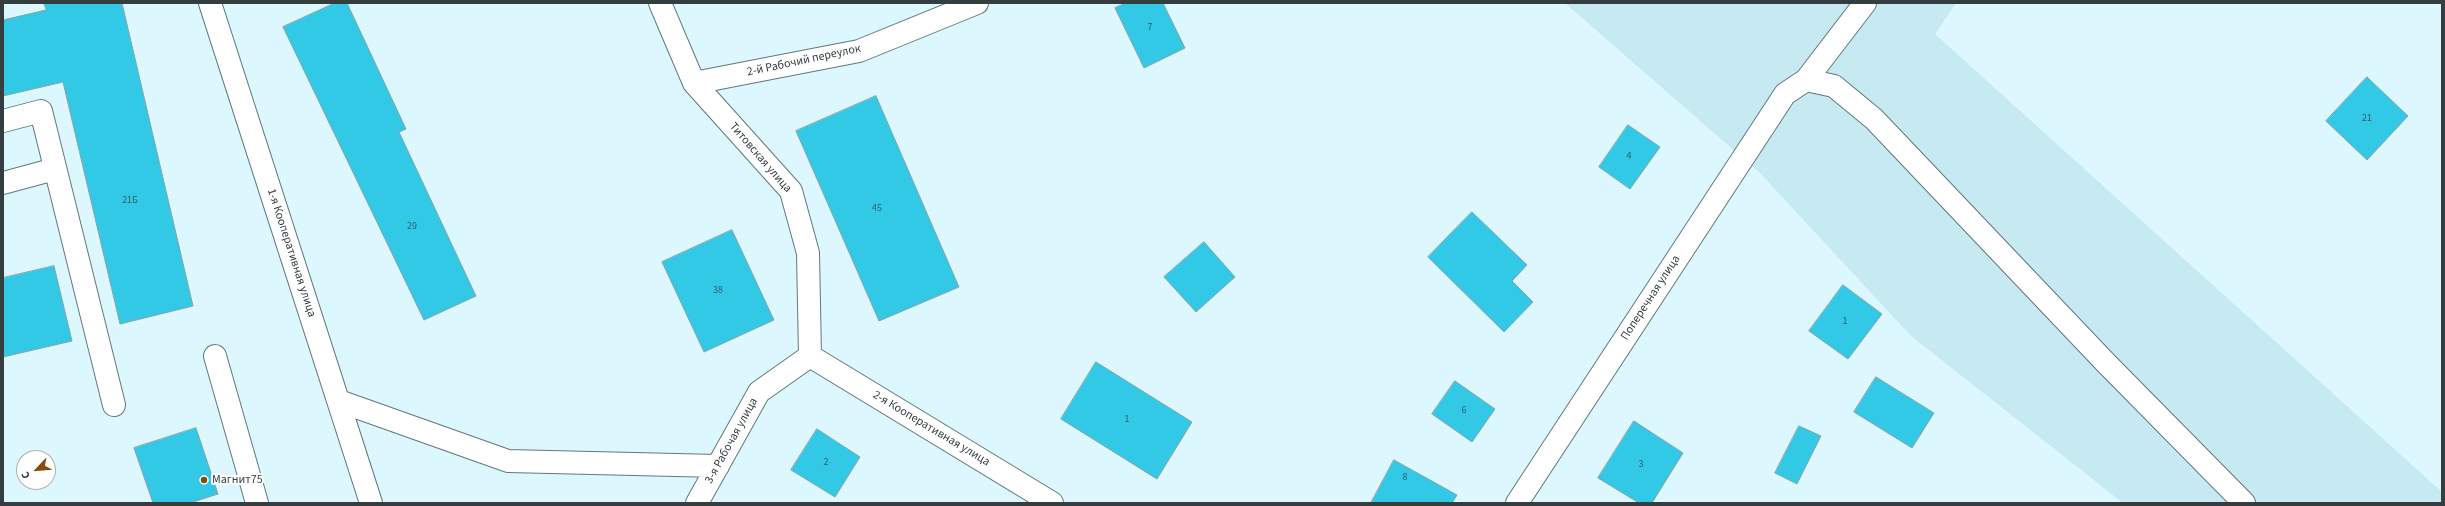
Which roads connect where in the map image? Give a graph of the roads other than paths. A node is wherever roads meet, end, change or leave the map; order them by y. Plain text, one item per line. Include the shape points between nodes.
1 (210, 3) edge
2 (660, 3) edge
3 (977, 3) edge
4 (1866, 3) edge
5 (1806, 80) junction
6 (694, 83) junction
7 (3, 121) edge
8 (55, 169) junction
9 (3, 183) edge
10 (215, 356) dead end
11 (810, 356) junction
12 (339, 401) junction
13 (114, 405) dead end
14 (718, 466) junction
15 (257, 503) edge
16 (372, 503) edge
17 (697, 503) edge
18 (1052, 503) edge
19 (1517, 503) edge
20 (2244, 503) edge

1 - 12 street, 1-я Кооперативная улица
2 - 6 street, Титовская улица
3 - 6 street, 2-й Рабочий переулок via 859,50
4 - 5 street
5 - 19 street, Поперечная улица via 1785,94
5 - 20 street via 1834,86 1874,119
6 - 11 street, Титовская улица via 791,191 808,253
7 - 8 street via 40,111
8 - 9 street
8 - 13 street
10 - 15 street
11 - 14 street, 3-я Рабочая улица via 759,392
11 - 18 street, 2-я Кооперативная улица
12 - 14 street via 508,461
12 - 16 street, 1-я Кооперативная улица
14 - 17 street, 3-я Рабочая улица

